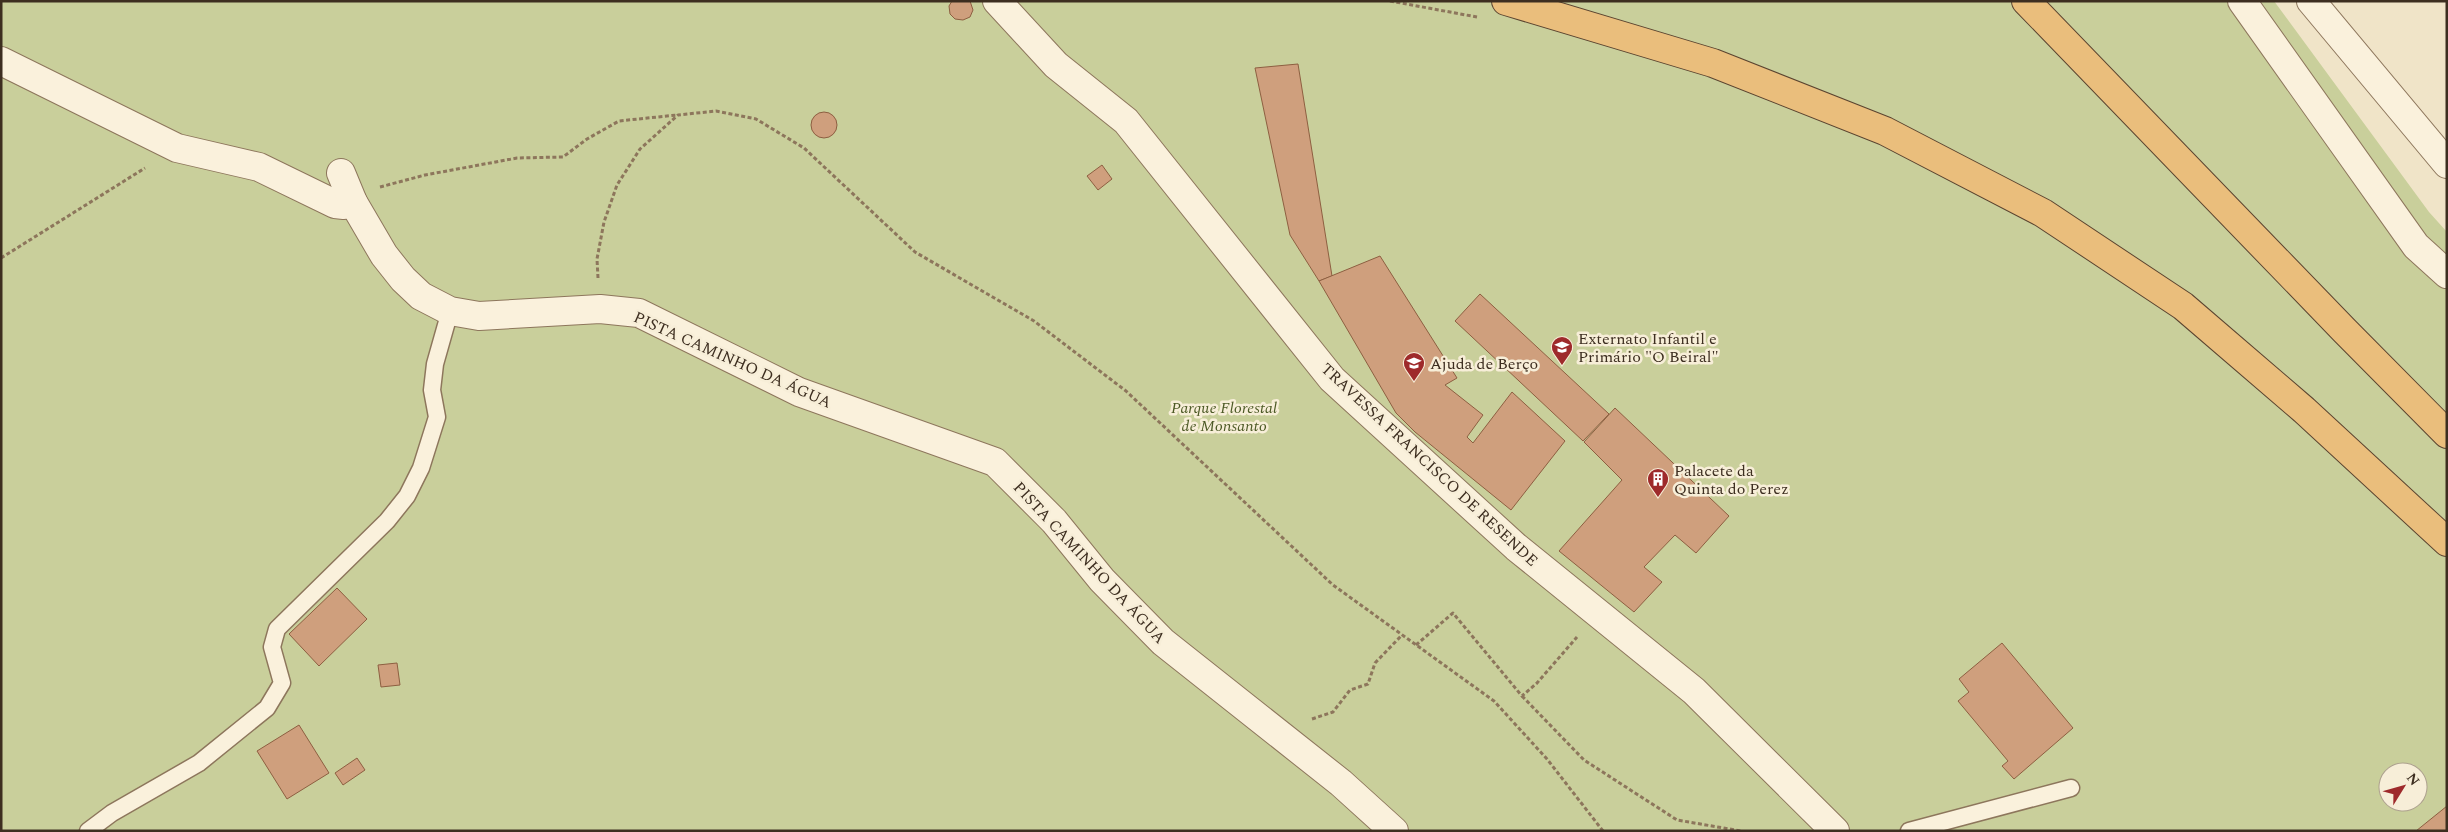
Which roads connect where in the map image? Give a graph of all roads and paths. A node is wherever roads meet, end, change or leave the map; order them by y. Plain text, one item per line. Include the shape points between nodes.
1 (997, 1) edge
2 (1390, 1) edge
3 (1506, 1) edge
4 (2026, 1) edge
5 (2242, 1) edge
6 (2311, 1) edge
7 (1483, 18) dead end
8 (1, 61) edge
9 (678, 115) junction
10 (177, 148) junction
11 (2447, 164) edge
12 (341, 173) dead end
13 (353, 202) junction
14 (1, 258) edge
15 (2447, 274) edge
16 (600, 309) junction
17 (450, 311) junction
18 (2447, 434) edge
19 (2447, 542) edge
20 (1599, 612) junction
21 (1402, 634) junction
22 (1416, 645) junction
23 (1522, 696) junction
24 (1281, 737) junction
25 (2071, 788) dead end
26 (88, 831) edge
27 (1394, 831) edge
28 (1603, 831) edge
29 (1741, 831) edge
30 (1835, 831) edge
31 (1909, 831) edge

1 - 20 street, TRAVESSA FRANCISCO DE RESENDE via 1056,65 1126,121 1332,379 1516,547
2 - 7 path
3 - 19 highway via 1713,64 1876,127 2044,213 2183,306 2304,410
4 - 18 highway
5 - 15 street via 2416,246
6 - 11 street
8 - 10 street
9 - 13 path via 619,122 563,156 517,158 425,175 386,184
9 - 16 path via 640,149 617,185 604,222 597,259
9 - 21 path via 716,111 756,119 804,148 915,252 1034,321 1126,391 1333,585
10 - 13 street via 259,167 336,204
10 - 14 path
12 - 13 street, PISTA CAMINHO DA ÁGUA
13 - 17 street, PISTA CAMINHO DA ÁGUA via 384,255 403,279 421,296
16 - 17 street, PISTA CAMINHO DA ÁGUA via 479,316
16 - 24 street, PISTA CAMINHO DA ÁGUA via 639,312 798,392 995,462 1163,642
17 - 26 lane via 435,364 432,390 438,417 421,468 387,521 277,629 272,648 282,683 268,708 199,763 112,813
20 - 23 path
20 - 30 street, TRAVESSA FRANCISCO DE RESENDE via 1694,690
21 - 22 path
21 - 24 path via 1375,663 1368,684 1350,690 1333,712
22 - 23 path via 1453,614
22 - 28 path via 1494,701 1547,759
23 - 29 path via 1584,760 1677,820
24 - 27 street, PISTA CAMINHO DA ÁGUA via 1341,783
25 - 31 lane

